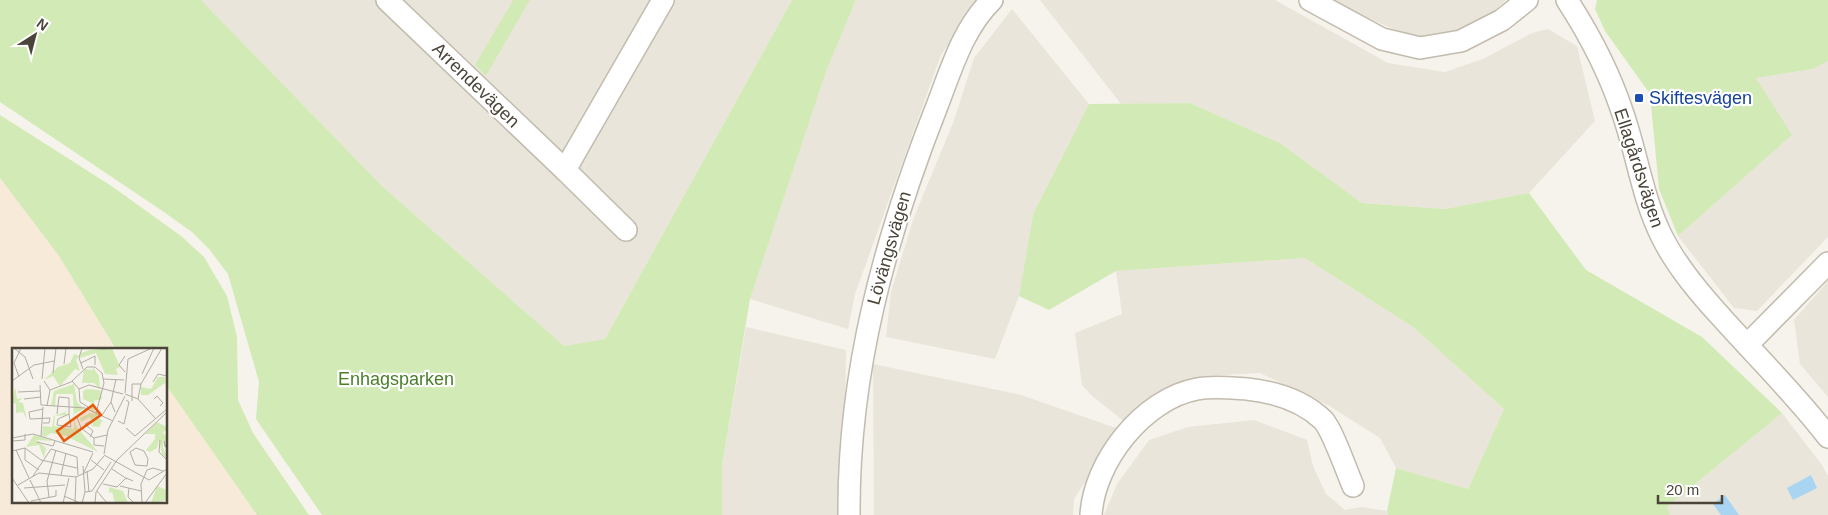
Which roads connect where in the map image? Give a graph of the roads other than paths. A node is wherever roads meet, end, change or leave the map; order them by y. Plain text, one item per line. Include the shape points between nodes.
1 (387, 0) edge
2 (663, 0) edge
3 (992, 0) edge
4 (1310, 0) edge
5 (1527, 0) edge
6 (1567, 0) edge
7 (566, 170) junction
8 (626, 230) dead end
9 (1828, 263) edge
10 (1746, 345) junction
11 (1828, 437) edge
12 (1353, 486) dead end
13 (849, 515) edge
14 (1091, 515) edge

1 - 7 street, Arrendevägen
2 - 7 street
3 - 13 street, Lövängsvägen via 979,13 958,51 900,204 877,286 858,382 849,474
4 - 5 street via 1382,39 1420,48 1460,41 1502,20
6 - 10 street, Ellagårdsvägen via 1587,31 1622,111 1646,198 1662,238 1702,296
7 - 8 street, Arrendevägen
9 - 10 street
10 - 11 street, Ellagårdsvägen via 1802,404
12 - 14 street via 1325,422 1299,402 1263,391 1197,389 1166,402 1136,423 1112,452 1097,482

